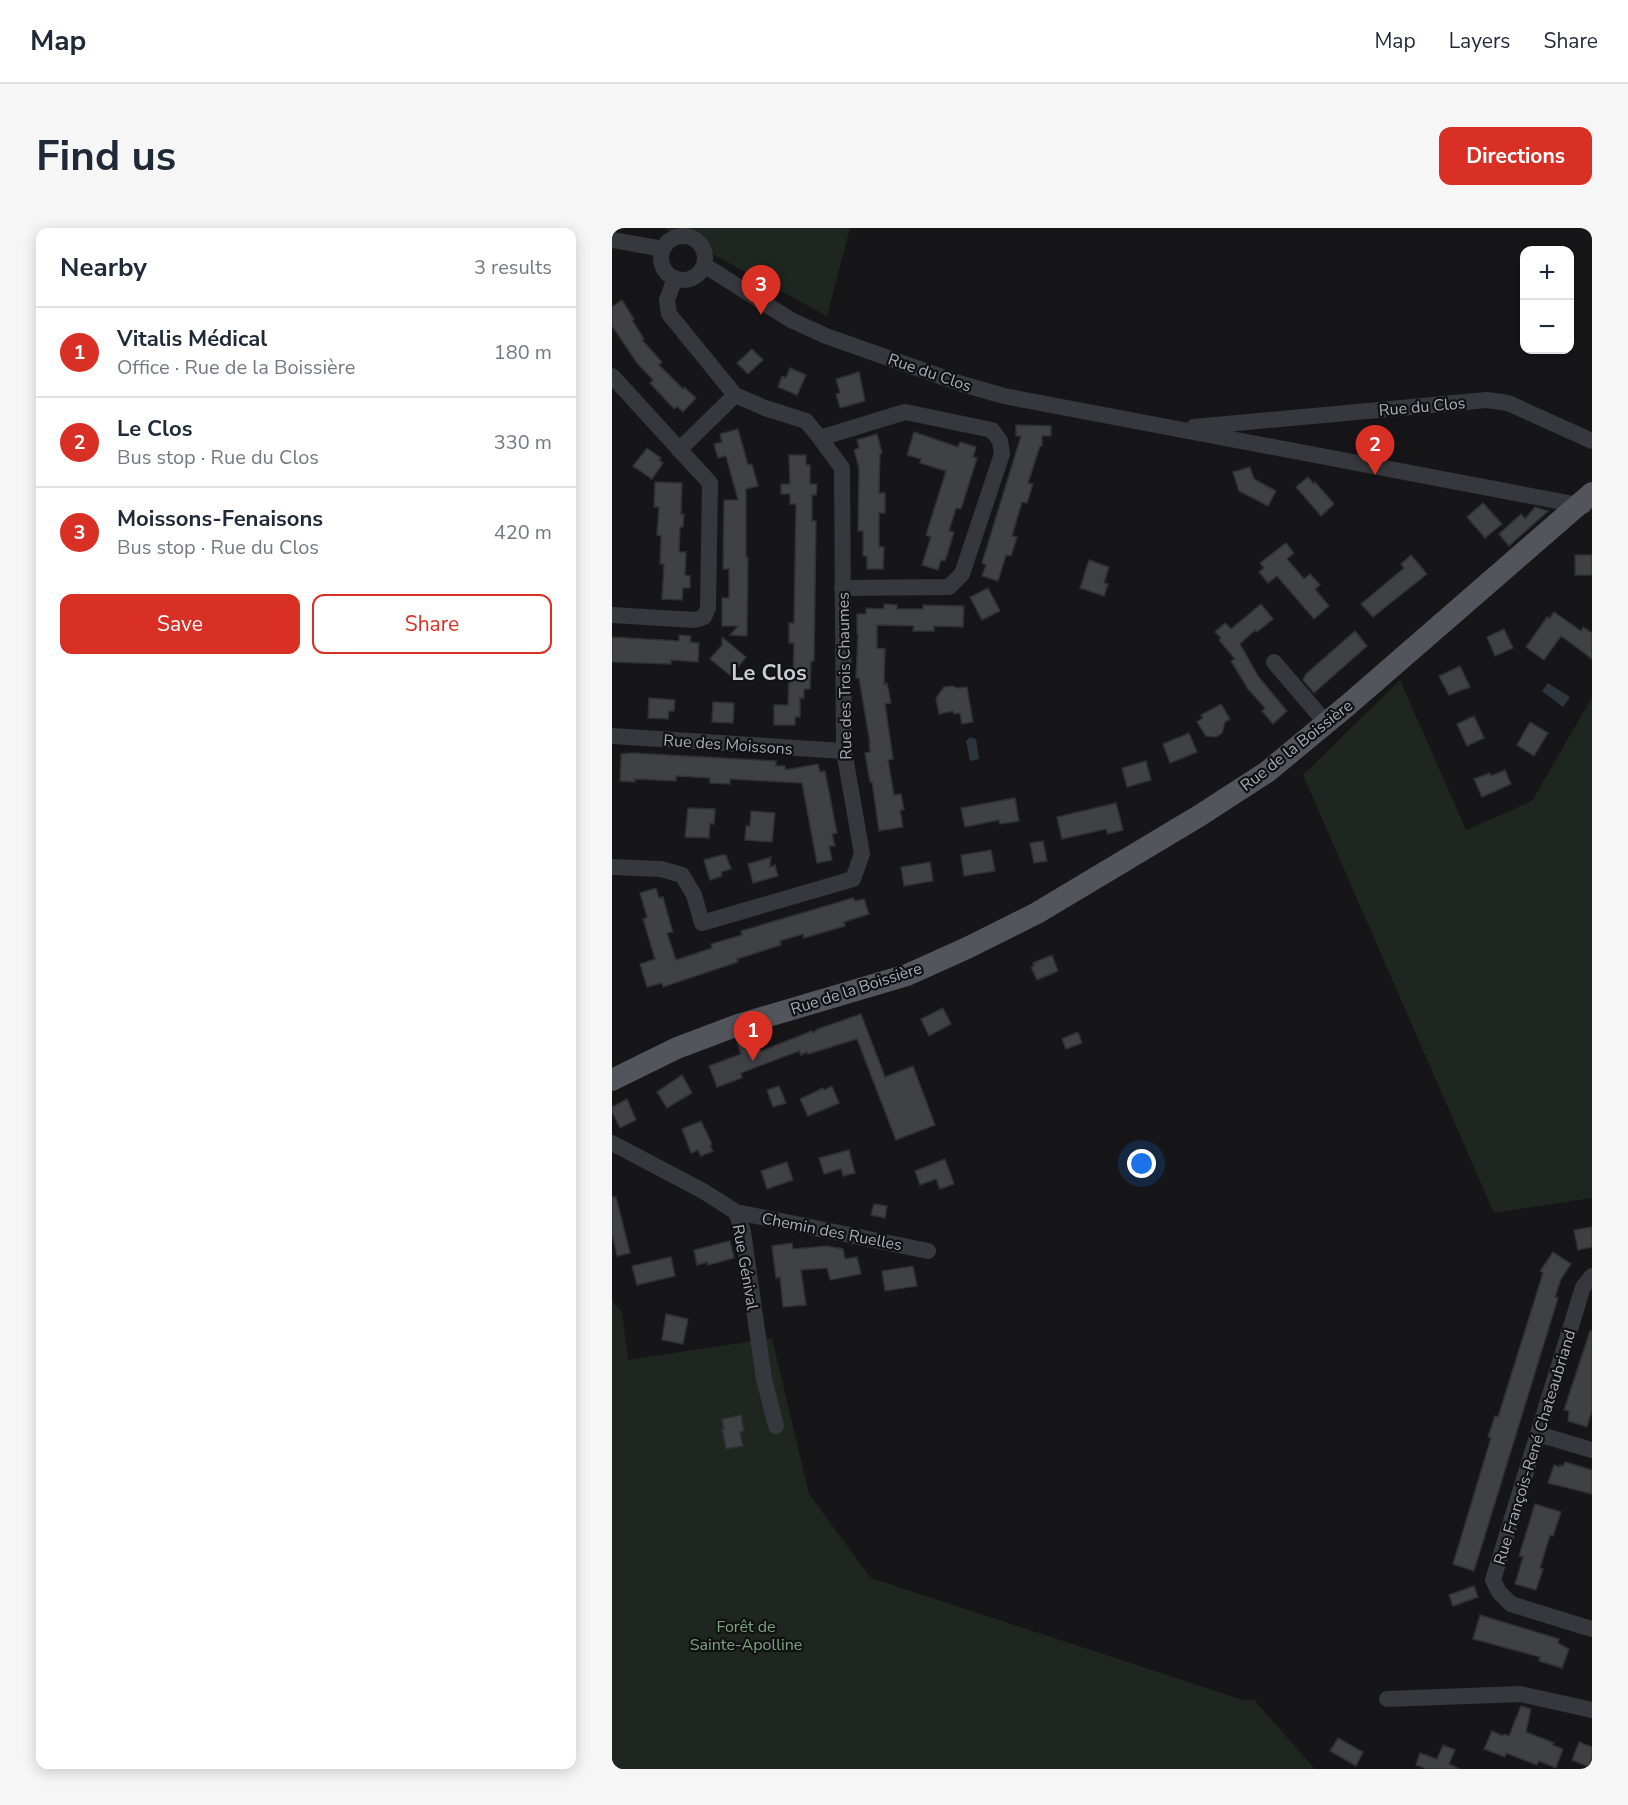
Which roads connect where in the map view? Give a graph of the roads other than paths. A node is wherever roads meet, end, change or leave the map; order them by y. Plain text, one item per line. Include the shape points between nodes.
1 (676, 233) edge
2 (612, 240) edge
3 (663, 249) junction
4 (704, 265) junction
5 (675, 278) junction
6 (612, 376) edge
7 (735, 395) junction
8 (1244, 422) junction
9 (1175, 428) junction
10 (820, 438) junction
11 (1240, 441) junction
12 (1592, 441) edge
13 (679, 450) junction
14 (1587, 502) edge
15 (842, 588) junction
16 (612, 615) edge
17 (1274, 662) dead end
18 (1326, 723) junction
19 (612, 736) edge
20 (844, 751) junction
21 (612, 867) edge
22 (967, 948) junction
23 (612, 1067) edge
24 (612, 1080) edge
25 (612, 1143) edge
26 (736, 1212) junction
27 (928, 1251) dead end
28 (1592, 1276) edge
29 (776, 1426) dead end
30 (1538, 1434) junction
31 (1592, 1450) edge
32 (1592, 1629) edge
33 (1387, 1700) dead end
34 (1592, 1710) edge

1 - 3 street
1 - 4 street via 699,242 704,249
2 - 3 street
3 - 5 street via 662,263
4 - 5 street via 689,279
4 - 9 street, Rue du Clos via 791,320 962,384 1004,396
5 - 7 street, Rue des Trois Chaumes via 667,300 669,314
6 - 13 street
7 - 10 street, Rue des Trois Chaumes via 806,421
7 - 13 street
8 - 9 street, Rue du Clos
8 - 11 street via 1238,432
8 - 12 street, Rue du Clos via 1487,400 1508,403
9 - 11 street, Rue du Clos
10 - 15 street, Rue des Trois Chaumes via 842,468
10 - 15 street via 905,412 992,430 1000,441 1002,454 962,574 949,587
11 - 14 street, Rue du Clos
13 - 16 street via 710,483 708,608 704,617 695,620
14 - 18 main road, Rue de la Boissière
15 - 20 street, Rue des Trois Chaumes
17 - 18 street
18 - 22 main road, Rue de la Boissière via 1267,772 1199,816 1037,913
19 - 20 street, Rue des Moissons
20 - 21 street, Rue des Trois Chaumes via 862,854 853,879 702,923 694,895 682,875 661,869
22 - 23 main road, Rue de la Boissière via 693,1027
22 - 24 main road, Rue de la Boissière via 907,975 697,1040
25 - 26 street, Rue Génival
26 - 27 street, Chemin des Ruelles
26 - 29 street, Rue Génival via 743,1232 759,1361
28 - 30 street, Rue François-René Chateaubriand via 1583,1287
30 - 31 street
30 - 32 street, Rue François-René Chateaubriand via 1493,1580 1498,1592 1511,1604
33 - 34 street via 1520,1694

